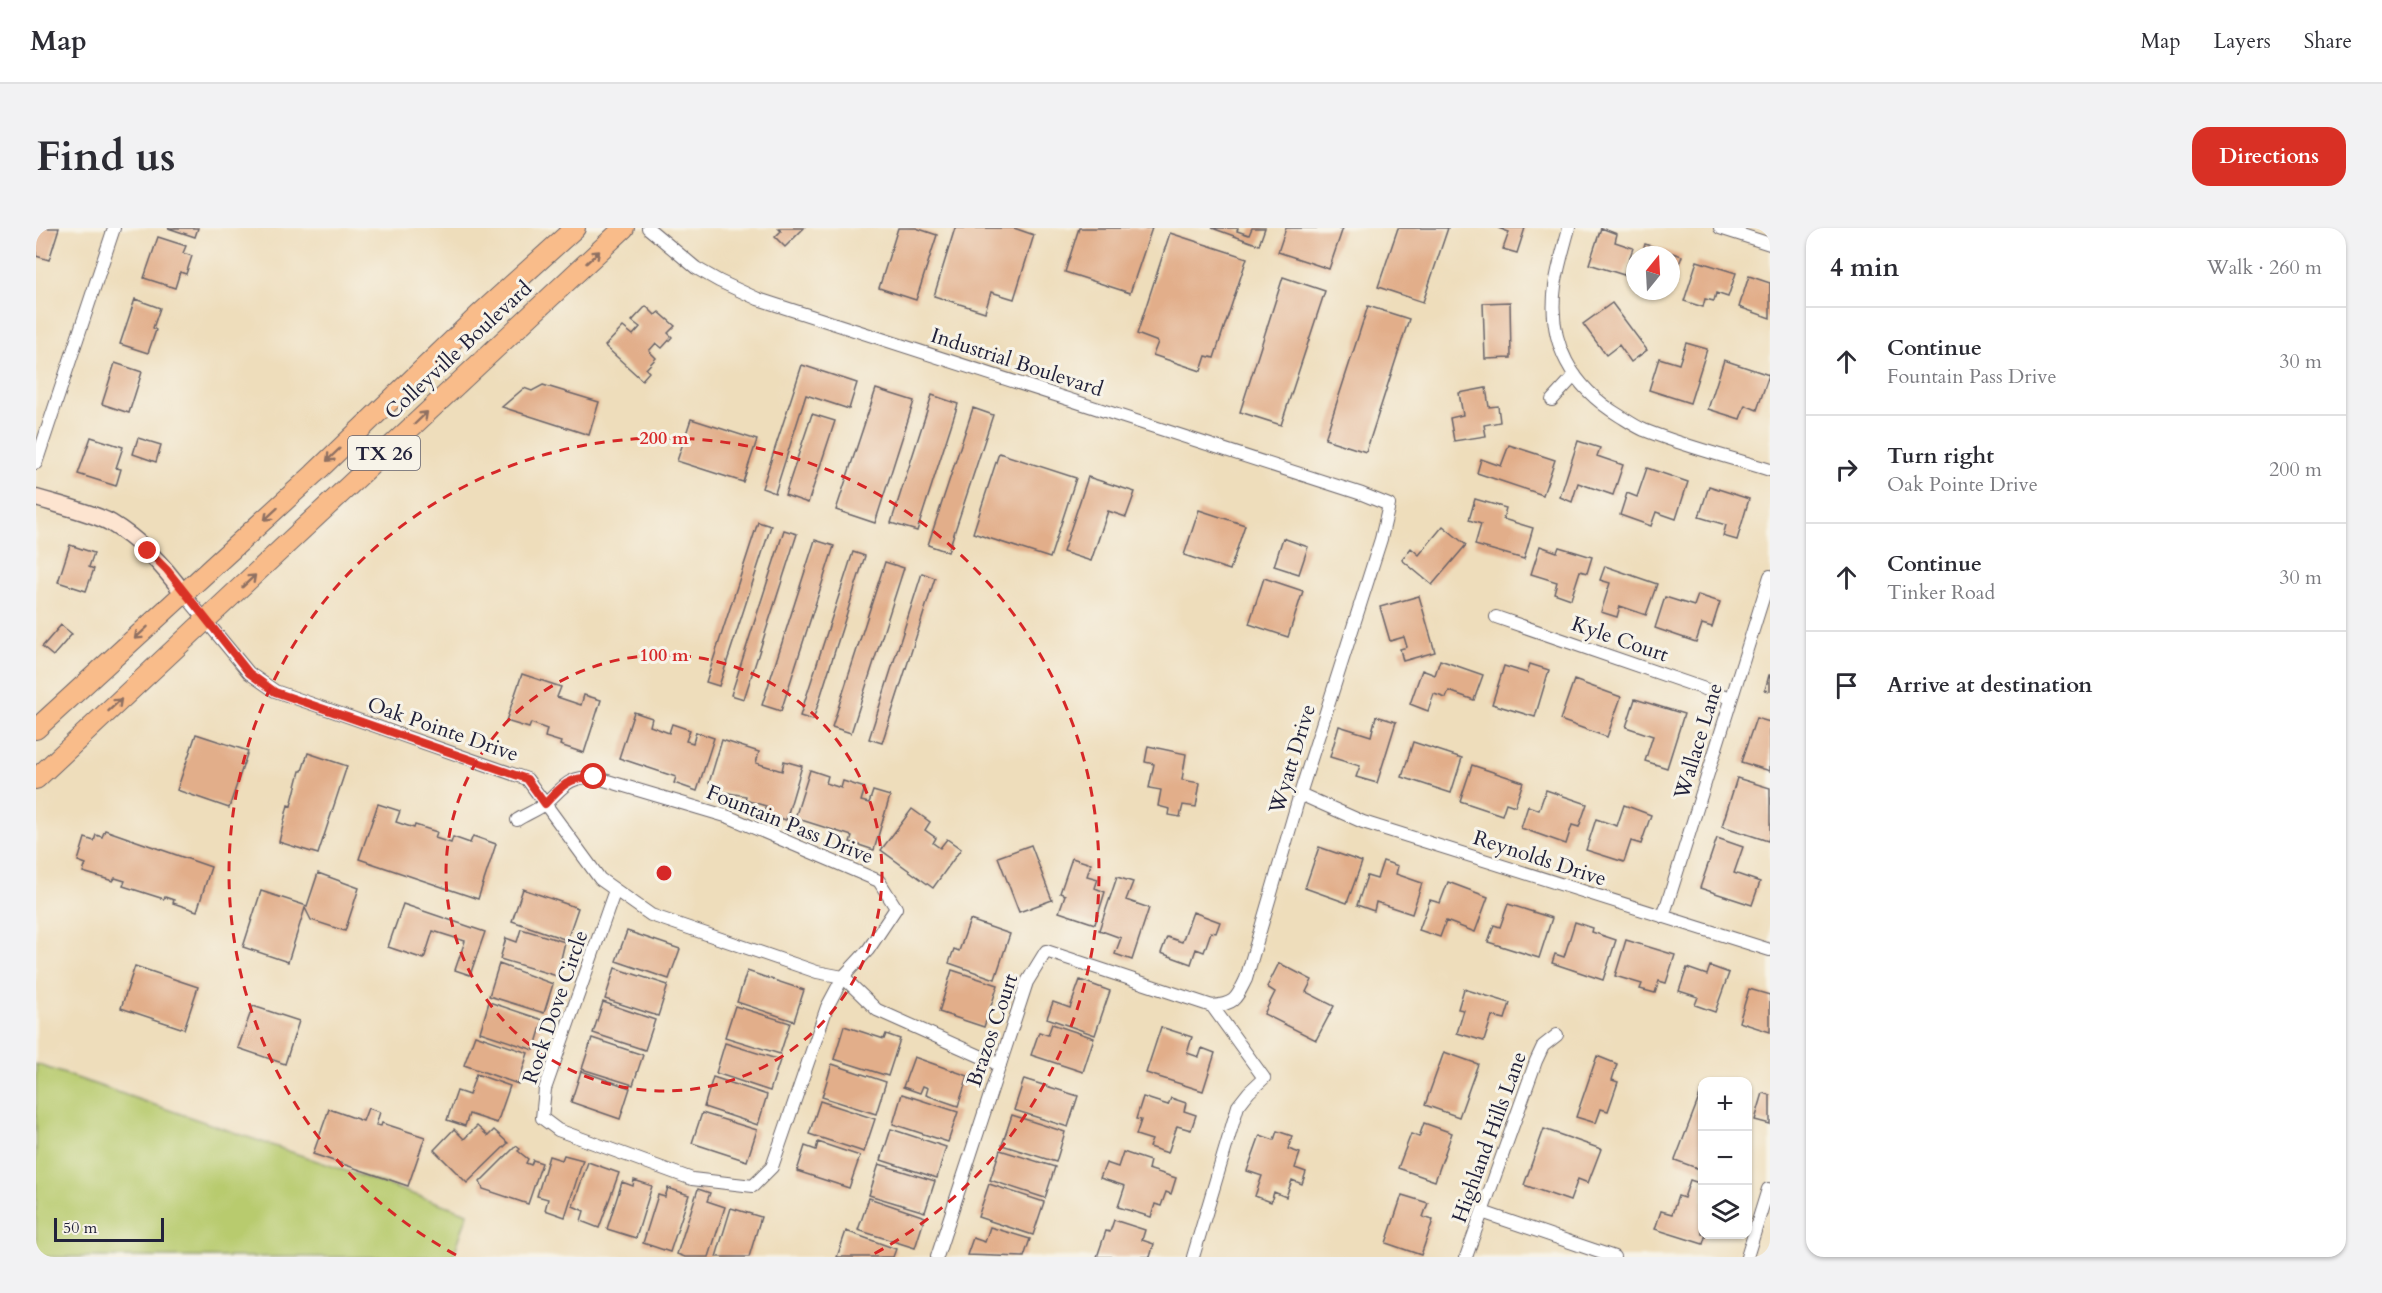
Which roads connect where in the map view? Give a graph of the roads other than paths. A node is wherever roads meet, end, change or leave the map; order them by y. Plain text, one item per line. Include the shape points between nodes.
1 (114, 228) edge
2 (575, 228) edge
3 (624, 228) edge
4 (648, 228) edge
5 (1569, 228) edge
6 (1720, 228) edge
7 (1770, 243) edge
8 (1575, 375) junction
9 (1552, 400) dead end
10 (36, 463) edge
11 (1770, 470) edge
12 (36, 498) edge
13 (1389, 505) joint
14 (1770, 576) edge
15 (184, 594) junction
16 (1496, 617) dead end
17 (207, 621) junction
18 (1731, 698) junction
19 (36, 729) edge
20 (36, 779) edge
21 (1300, 795) junction
22 (545, 804) junction
23 (516, 820) dead end
24 (615, 890) junction
25 (1663, 917) junction
26 (1770, 950) edge
27 (843, 977) junction
28 (1212, 1006) junction
29 (1557, 1035) dead end
30 (1000, 1065) junction
31 (1768, 1189) dead end
32 (1482, 1212) junction
33 (937, 1257) edge
34 (1193, 1257) edge
35 (1466, 1257) edge
36 (1614, 1257) edge
37 (1747, 1257) edge

1 - 10 street
2 -> 15 main road, Colleyville Boulevard / TX 26
17 -> 3 main road, Colleyville Boulevard / TX 26
4 - 13 street, Industrial Boulevard via 696,268 758,299
5 - 8 street via 1555,287 1554,311 1564,359
6 - 7 street
8 - 9 street
8 - 11 street via 1584,390 1606,408 1642,429
12 - 15 main road via 109,522 148,551
13 - 21 street, Wyatt Drive
14 - 18 street, Wallace Lane
15 - 17 street, Oak Pointe Drive
15 -> 19 main road, Colleyville Boulevard / TX 26
16 - 18 street, Kyle Court
20 -> 17 main road, Colleyville Boulevard / TX 26
17 - 22 street, Oak Pointe Drive via 249,673 275,692 527,779
18 - 25 street, Wallace Lane
21 - 25 street, Reynolds Drive via 1363,822
21 - 28 street, Wyatt Drive via 1246,979 1238,996 1228,1004
22 - 23 street
22 - 24 street, Oak Pointe Drive via 600,879
22 - 27 street, Fountain Pass Drive via 560,787 578,777 594,777 729,817 879,881 896,908 868,950
24 - 27 street, Oak Pointe Drive via 651,915
24 - 27 street, Rock Dove Circle via 545,1089 543,1118 558,1130 692,1179 753,1186 772,1167 827,1007
25 - 26 street, Reynolds Drive
27 - 30 street via 877,1010
28 - 30 street, Brazos Court via 1046,951 1028,982
28 - 34 street via 1264,1078 1238,1106
29 - 32 street, Highland Hills Lane via 1543,1046 1536,1061
30 - 33 street, Brazos Court
31 - 37 street
32 - 35 street, Highland Hills Lane
32 - 36 street

